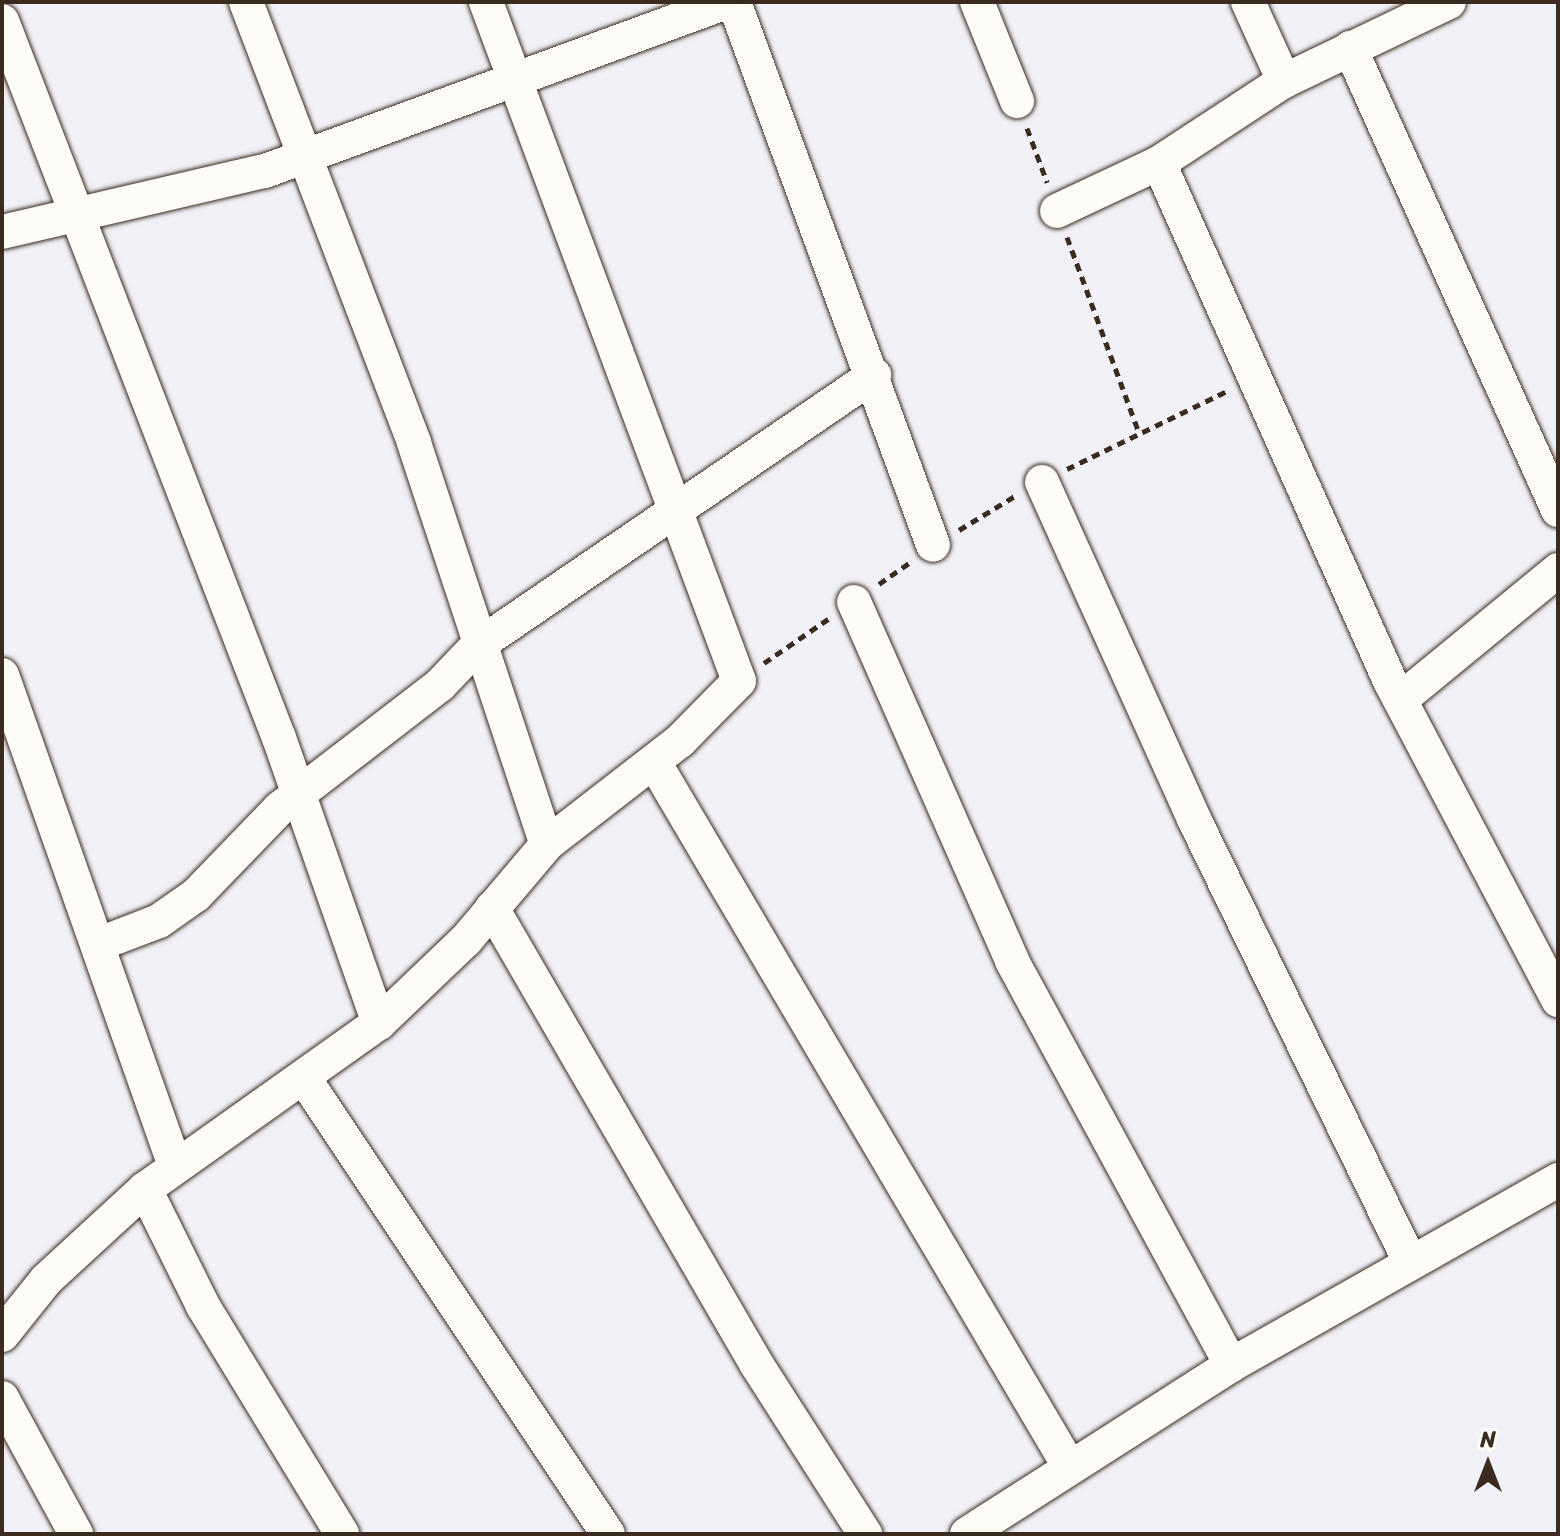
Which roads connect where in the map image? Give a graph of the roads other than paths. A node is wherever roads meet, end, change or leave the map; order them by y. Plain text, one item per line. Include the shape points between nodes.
1 (246, 2) edge
2 (486, 2) edge
3 (727, 2) edge
4 (734, 2) edge
5 (977, 2) edge
6 (1248, 2) edge
7 (1449, 2) edge
8 (2, 21) edge
9 (1350, 48) junction
10 (515, 78) junction
11 (1284, 81) junction
12 (1017, 101) road end
13 (306, 156) junction
14 (1159, 163) junction
15 (1057, 211) road end
16 (80, 216) junction
17 (2, 232) edge
18 (874, 375) junction
19 (1042, 482) road end
20 (675, 509) junction
21 (1558, 510) edge
22 (933, 545) road end
23 (1558, 570) edge
24 (854, 602) road end
25 (477, 646) junction
26 (2, 675) edge
27 (1400, 700) junction
28 (654, 762) junction
29 (299, 794) junction
30 (547, 844) junction
31 (492, 908) junction
32 (99, 944) junction
33 (1558, 1000) edge
34 (379, 1023) junction
35 (306, 1081) junction
36 (175, 1166) junction
37 (1558, 1180) edge
38 (145, 1189) junction
39 (1409, 1260) junction
40 (2, 1335) edge
41 (1231, 1365) junction
42 (2, 1398) edge
43 (1069, 1466) junction
44 (76, 1534) edge
45 (342, 1534) edge
46 (608, 1534) edge
47 (865, 1534) edge
48 (967, 1534) edge

1 - 13 street
2 - 10 street
3 - 10 street
4 - 18 street
5 - 12 street
6 - 11 street
7 - 9 street
8 - 16 street
9 - 11 street
9 - 21 street
10 - 13 street
10 - 20 street
11 - 14 street
13 - 16 street via 204,190
13 - 25 street via 414,443
14 - 15 street
14 - 27 street
16 - 17 street
16 - 29 street
18 - 20 street
18 - 22 street
19 - 39 street via 1200,833
20 - 25 street
20 - 28 street via 739,681
23 - 27 street
24 - 41 street via 1012,961
25 - 29 street via 440,685
25 - 30 street
26 - 32 street
27 - 33 street
28 - 30 street
28 - 43 street
29 - 32 street via 196,895 159,921
29 - 34 street
30 - 31 street
31 - 34 street
31 - 47 street via 757,1365
32 - 36 street
34 - 35 street
35 - 36 street
35 - 46 street
36 - 38 street
37 - 39 street
38 - 40 street via 46,1280
38 - 45 street via 203,1306
39 - 41 street
41 - 43 street
42 - 44 street
43 - 48 street

